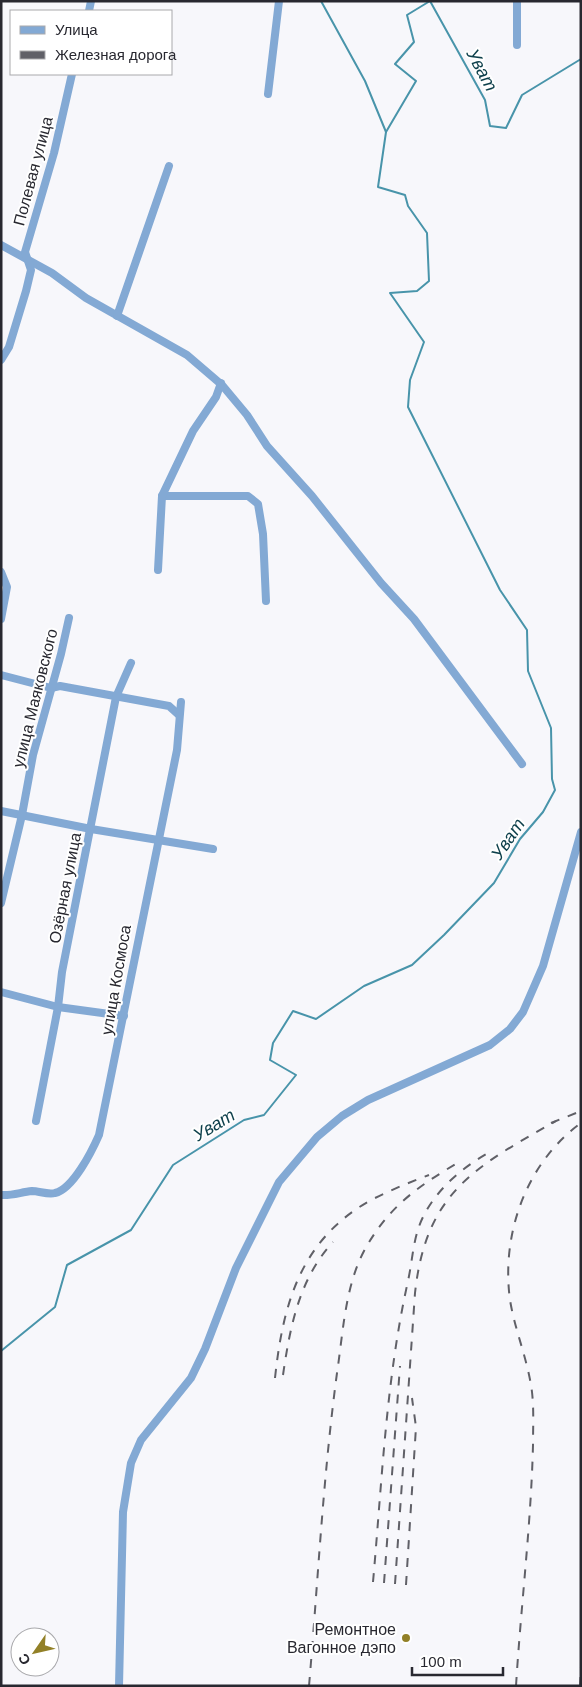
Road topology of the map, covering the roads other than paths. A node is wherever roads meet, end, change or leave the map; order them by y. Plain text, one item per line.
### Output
1 (279, 1) edge
2 (517, 1) edge
3 (518, 45) dead end
4 (72, 75) edge
5 (268, 94) dead end
6 (169, 166) dead end
7 (1, 245) edge
8 (28, 262) junction
9 (117, 316) junction
10 (1, 360) edge
11 (221, 383) junction
12 (162, 496) junction
13 (158, 570) dead end
14 (1, 572) edge
15 (266, 601) dead end
16 (69, 618) dead end
17 (1, 619) edge
18 (131, 663) dead end
19 (1, 675) edge
20 (51, 688) junction
21 (116, 697) junction
22 (181, 702) dead end
23 (179, 715) junction
24 (522, 764) dead end
25 (1, 811) edge
26 (22, 815) junction
27 (91, 829) junction
28 (581, 832) edge
29 (157, 840) junction
30 (579, 843) edge
31 (213, 849) dead end
32 (1, 903) edge
33 (1, 992) edge
34 (58, 1007) junction
35 (124, 1016) junction
36 (36, 1121) dead end
37 (1, 1195) edge
38 (119, 1686) edge

1 - 5 street
2 - 3 street
4 - 8 street, Полевая улица
6 - 9 street
7 - 8 street
8 - 9 street
8 - 10 street, Полевая улица
9 - 11 street
11 - 12 street
11 - 24 street
12 - 13 street
12 - 15 street
14 - 17 street
16 - 20 street, улица Маяковского
18 - 21 street, Озёрная улица
19 - 20 street
20 - 21 street
20 - 26 street, улица Маяковского
21 - 23 street
21 - 27 street, Озёрная улица
22 - 23 street, улица Космоса
23 - 29 street, улица Космоса
25 - 26 street
26 - 27 street
26 - 32 street, улица Маяковского
27 - 29 street
27 - 34 street, Озёрная улица
28 - 30 street
29 - 31 street
29 - 35 street, улица Космоса
30 - 38 street
33 - 34 street
34 - 35 street
34 - 36 street, Озёрная улица
35 - 37 street, улица Космоса

